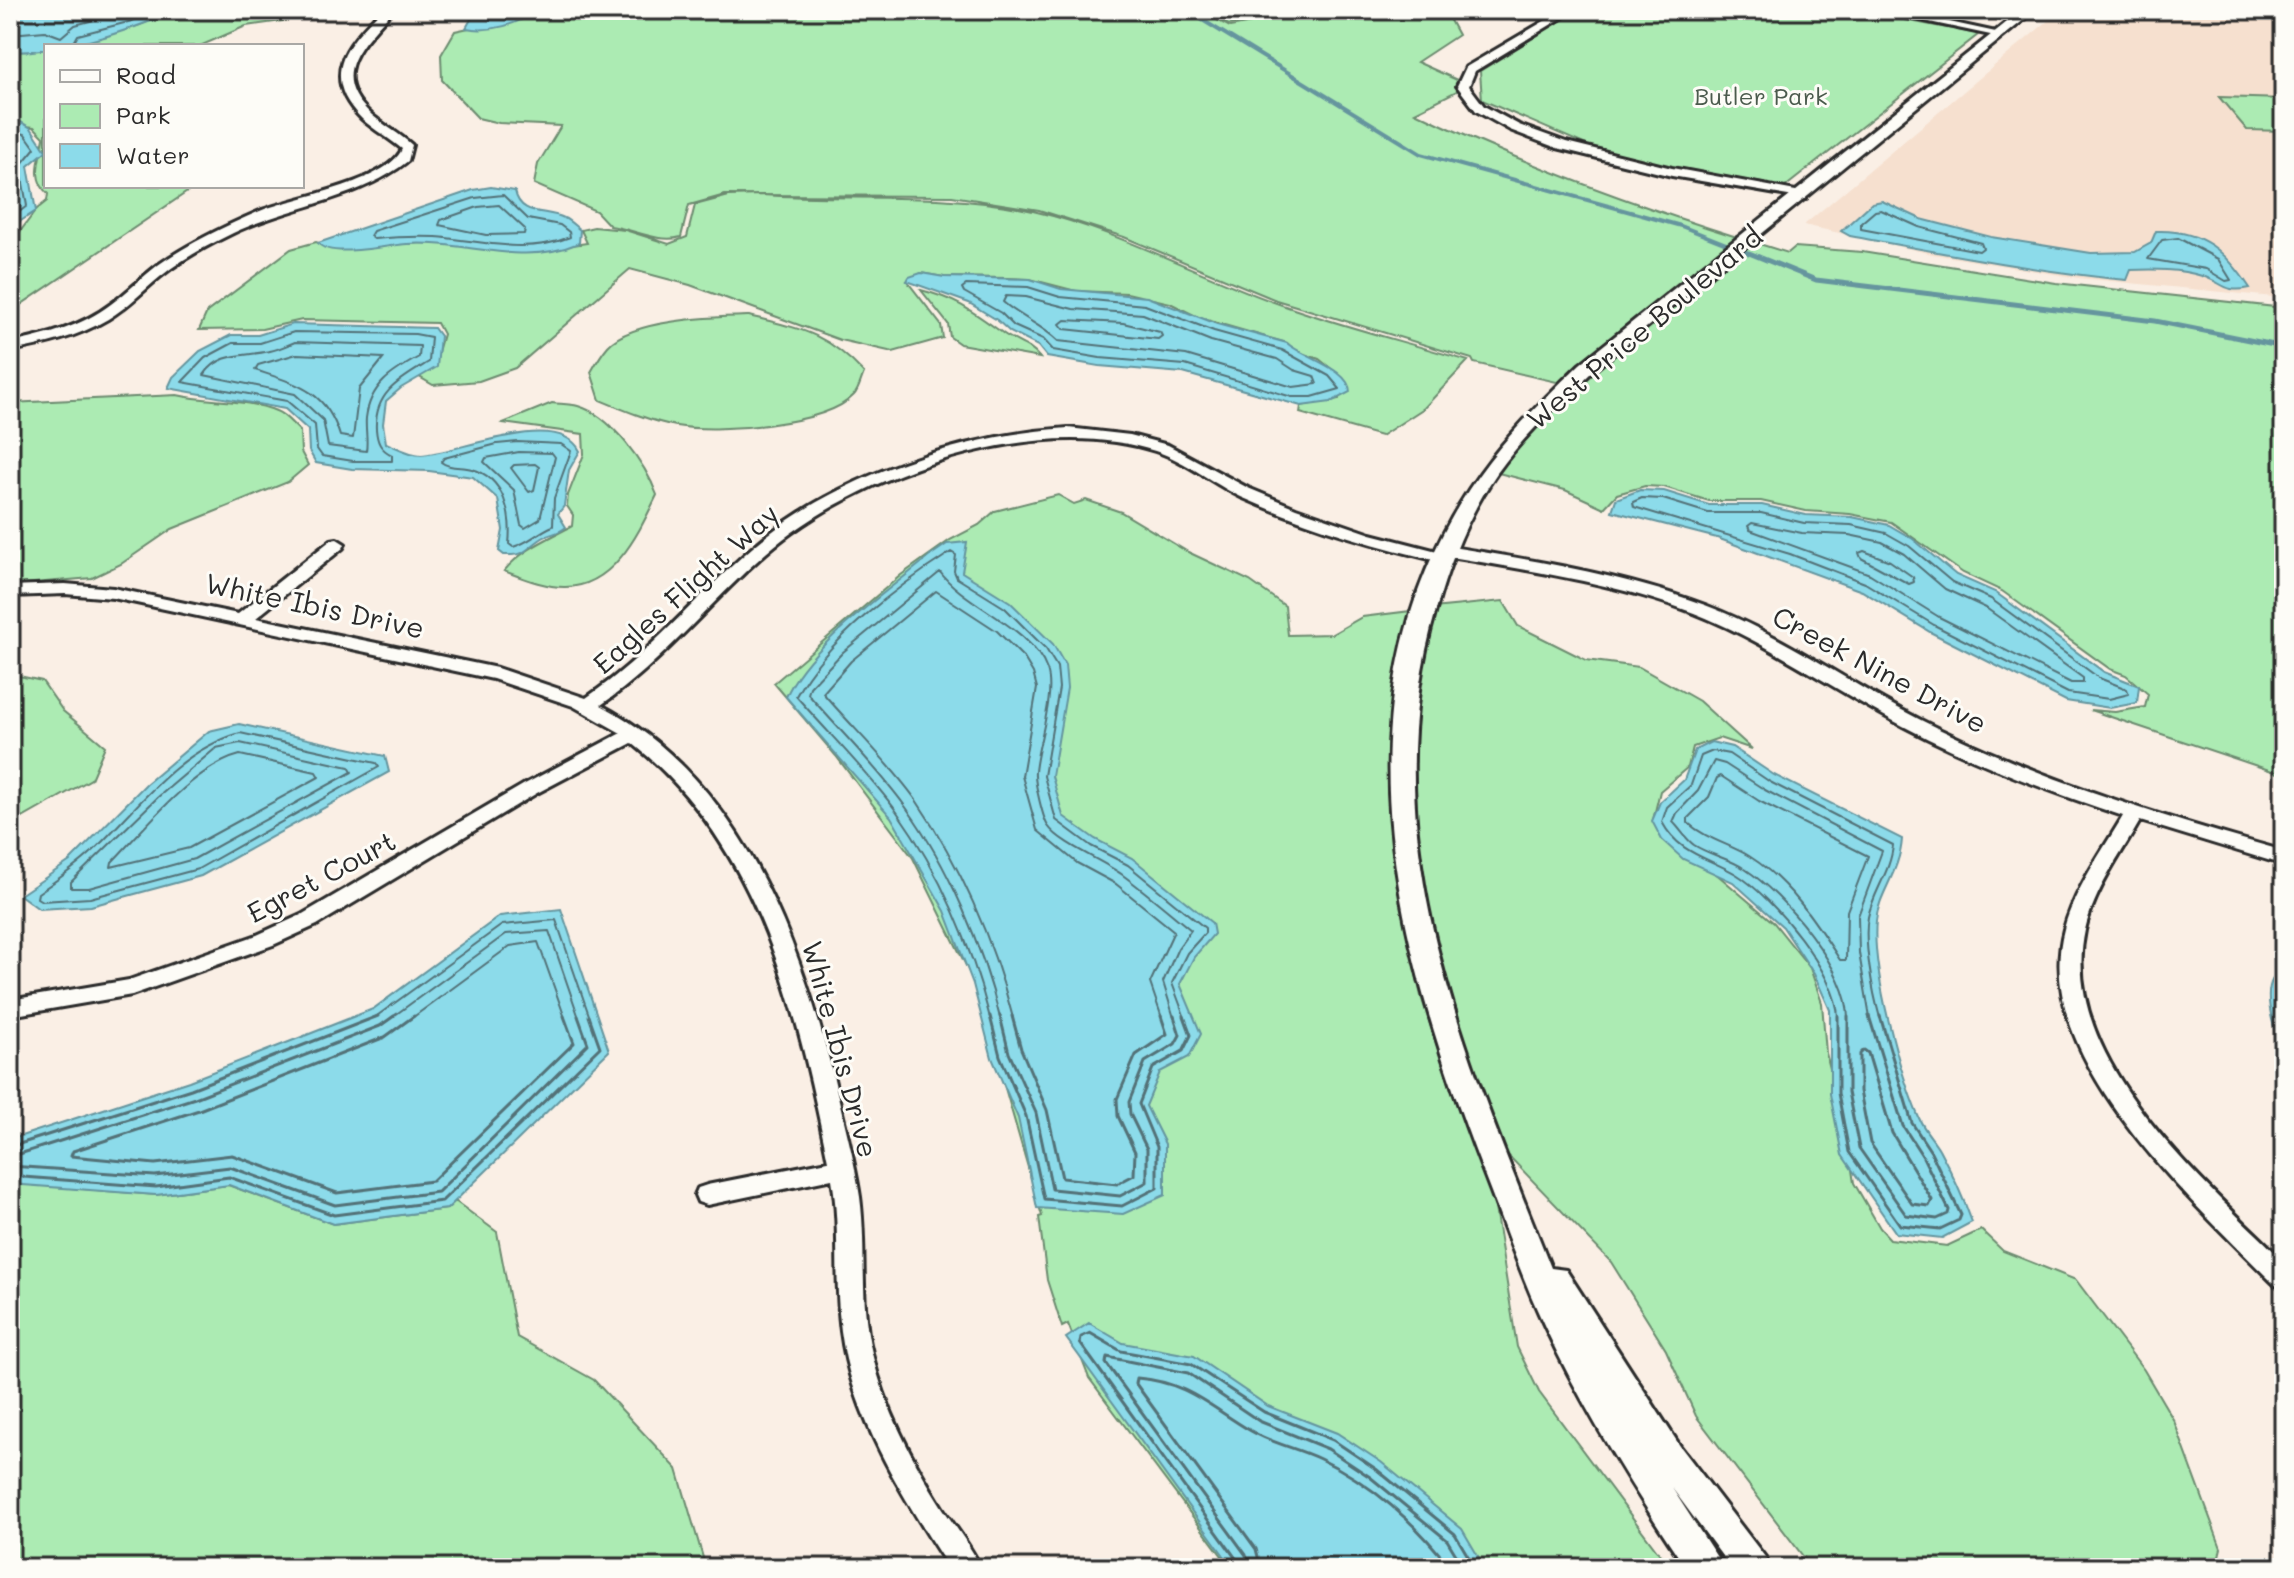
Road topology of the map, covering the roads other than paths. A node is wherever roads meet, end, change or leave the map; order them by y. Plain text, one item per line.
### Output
1 (388, 10) edge
2 (1570, 10) edge
3 (1878, 10) edge
4 (1900, 10) edge
5 (2030, 10) edge
6 (2002, 32) junction
7 (1801, 196) junction
8 (10, 347) edge
9 (337, 544) dead end
10 (1444, 551) junction
11 (10, 591) edge
12 (242, 620) junction
13 (588, 706) junction
14 (634, 734) junction
15 (2135, 812) junction
16 (2284, 858) edge
17 (10, 1008) edge
18 (842, 1168) junction
19 (707, 1195) dead end
20 (1511, 1203) junction
21 (2284, 1278) edge
22 (966, 1568) edge
23 (1706, 1568) edge
24 (1752, 1568) edge

1 - 8 street
2 - 7 street
3 - 6 street
4 - 6 street
5 - 6 street, West Price Boulevard
6 - 7 street, West Price Boulevard
7 - 10 street, West Price Boulevard
9 - 12 street
10 - 13 street, Eagles Flight Way
10 - 15 street, Creek Nine Drive
10 - 20 street, West Price Boulevard
11 - 12 street, White Ibis Drive
12 - 13 street, White Ibis Drive
13 - 14 street, White Ibis Drive
14 - 17 street, Egret Court
14 - 18 street, White Ibis Drive
15 - 16 street, Creek Nine Drive
15 - 21 street
18 - 19 street
18 - 22 street, White Ibis Drive
20 - 23 street, West Price Boulevard
20 - 24 street, West Price Boulevard

